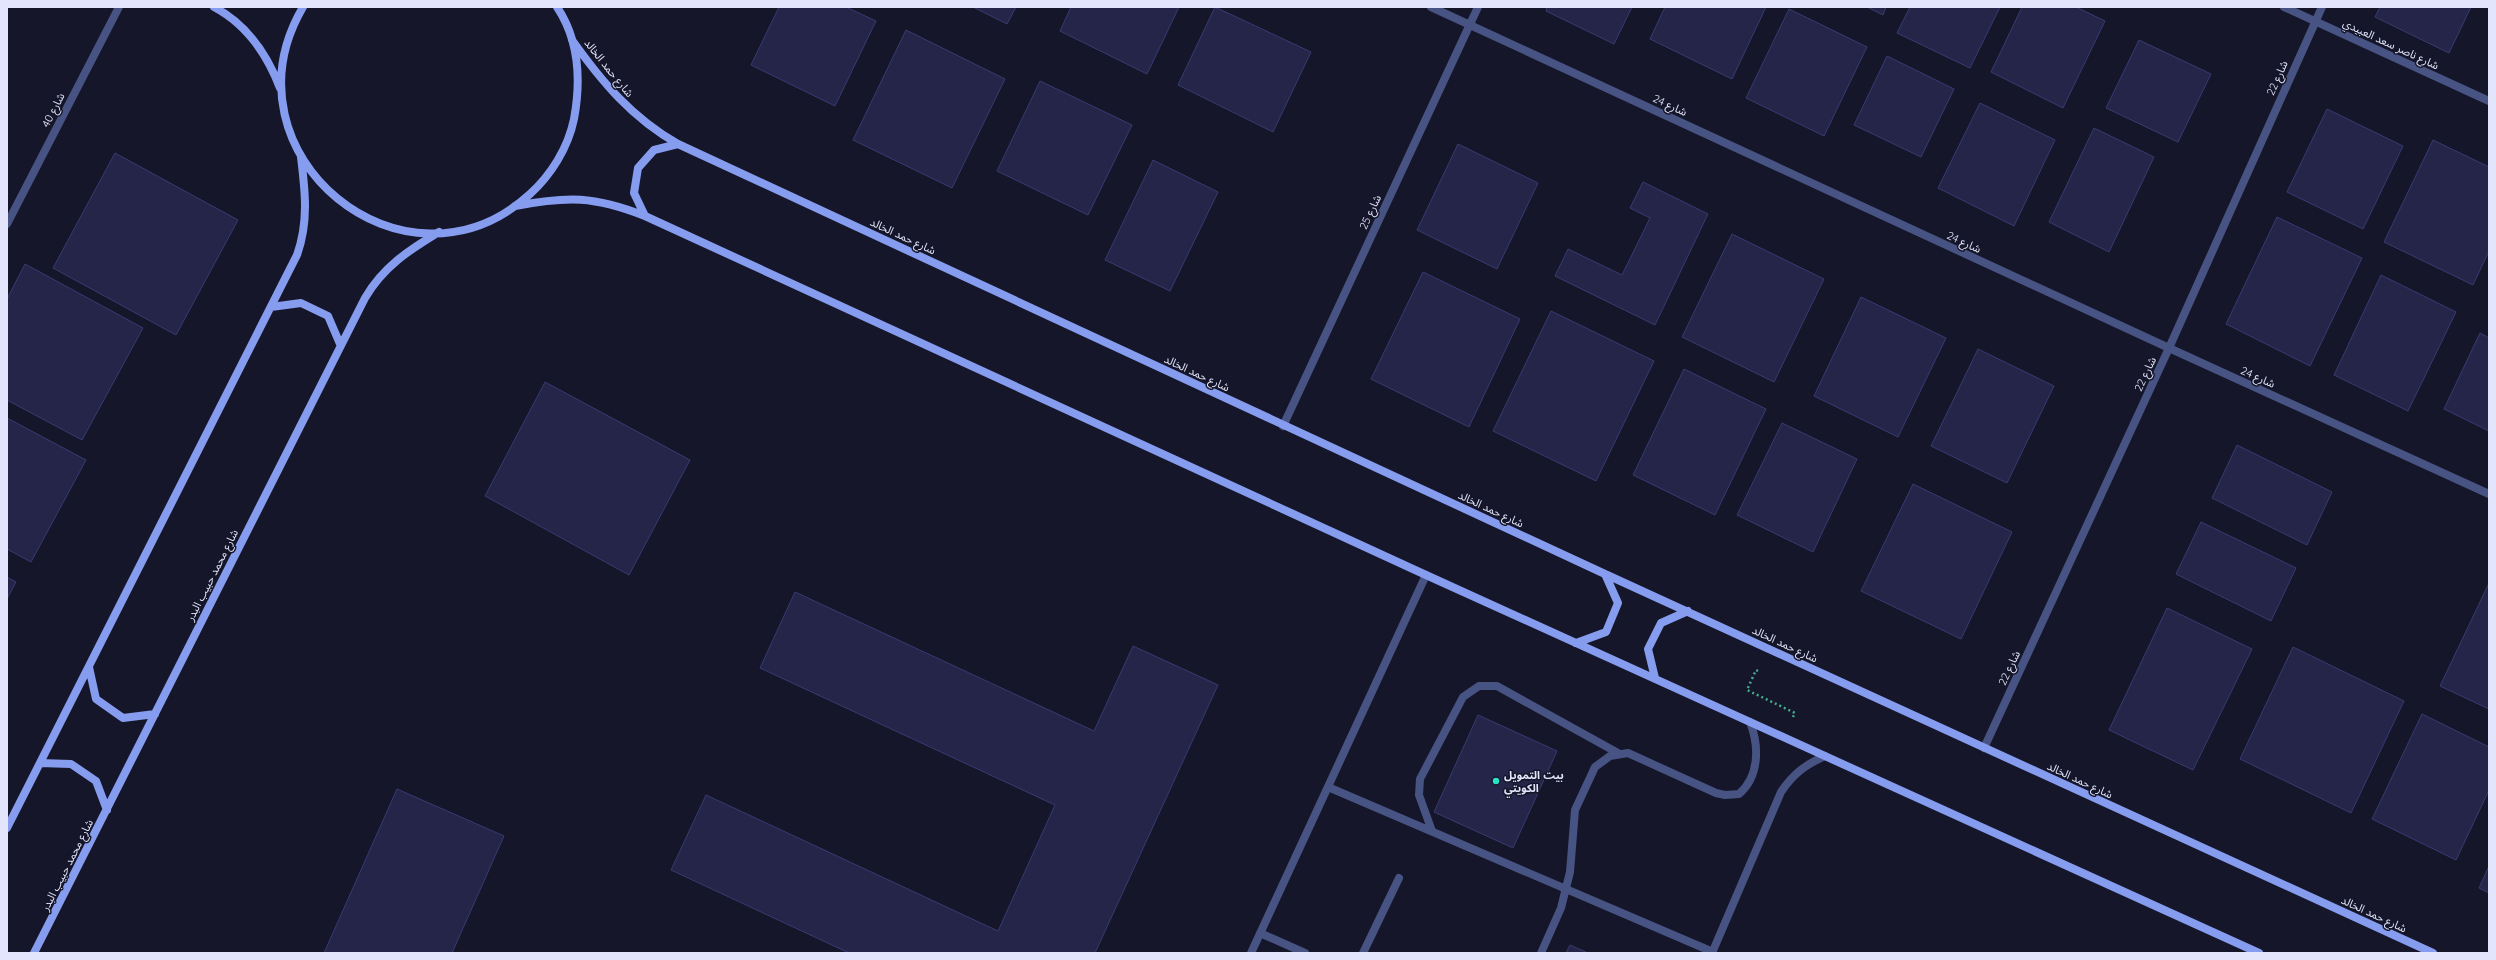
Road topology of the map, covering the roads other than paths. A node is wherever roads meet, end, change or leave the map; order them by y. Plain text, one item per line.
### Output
1 (119, 7) edge
2 (214, 7) edge
3 (302, 7) edge
4 (1431, 7) edge
5 (1478, 7) edge
6 (2284, 7) edge
7 (2322, 7) edge
8 (560, 9) edge
9 (2315, 21) junction
10 (1470, 25) junction
11 (572, 40) junction
12 (281, 90) junction
13 (2489, 101) edge
14 (678, 144) junction
15 (301, 157) junction
16 (516, 206) junction
17 (645, 216) junction
18 (7, 224) edge
19 (440, 232) junction
20 (271, 307) junction
21 (340, 344) junction
22 (2169, 348) junction
23 (1283, 426) junction
24 (2489, 494) edge
25 (1605, 574) junction
26 (1426, 575) junction
27 (1688, 611) junction
28 (1576, 643) junction
29 (89, 667) junction
30 (1655, 678) junction
31 (155, 714) junction
32 (1750, 722) junction
33 (1984, 748) junction
34 (1618, 753) junction
35 (1825, 756) junction
36 (40, 763) junction
37 (1328, 787) junction
38 (107, 810) junction
39 (7, 828) edge
40 (1432, 832) junction
41 (1399, 878) dead end
42 (1567, 889) junction
43 (1260, 933) junction
44 (34, 953) edge
45 (1251, 953) edge
46 (1305, 953) edge
47 (1363, 953) edge
48 (1541, 953) edge
49 (1713, 953) edge
50 (2259, 953) edge
51 (2433, 953) edge

1 - 18 street, شارع 40
2 - 12 street
3 - 12 street
4 - 10 street, شارع 24
5 - 10 street, شارع 25
6 - 9 street, شارع ناصر سعد العبيدي
7 - 9 street, شارع 22
8 - 11 street
9 - 13 street, شارع ناصر سعد العبيدي
9 - 22 street, شارع 22
10 - 22 street, شارع 24
10 - 23 street, شارع 25
11 - 14 street, شارع حمد الخالد
11 - 16 street
12 - 15 street
14 - 17 street
14 - 23 street, شارع حمد الخالد
15 - 19 street
15 - 20 street
16 - 17 street
16 - 19 street
17 - 26 street
19 - 21 street, شارع محمد حبيب البدر
20 - 21 street
20 - 29 street
21 - 31 street, شارع محمد حبيب البدر
22 - 24 street, شارع 24
22 - 33 street, شارع 22
23 - 25 street, شارع حمد الخالد
25 - 27 street, شارع حمد الخالد
25 - 28 street
26 - 28 street
26 - 37 street
27 - 30 street
27 - 33 street, شارع حمد الخالد
28 - 30 street
29 - 31 street
29 - 36 street
30 - 32 street
31 - 38 street, شارع محمد حبيب البدر
32 - 34 street
32 - 35 street
33 - 51 street, شارع حمد الخالد
34 - 40 street
34 - 42 street
35 - 49 street
35 - 50 street
36 - 38 street
36 - 39 street
37 - 40 street
37 - 43 street
38 - 44 street, شارع محمد حبيب البدر
40 - 42 street
41 - 47 street
42 - 48 street
42 - 49 street
43 - 45 street
43 - 46 street

